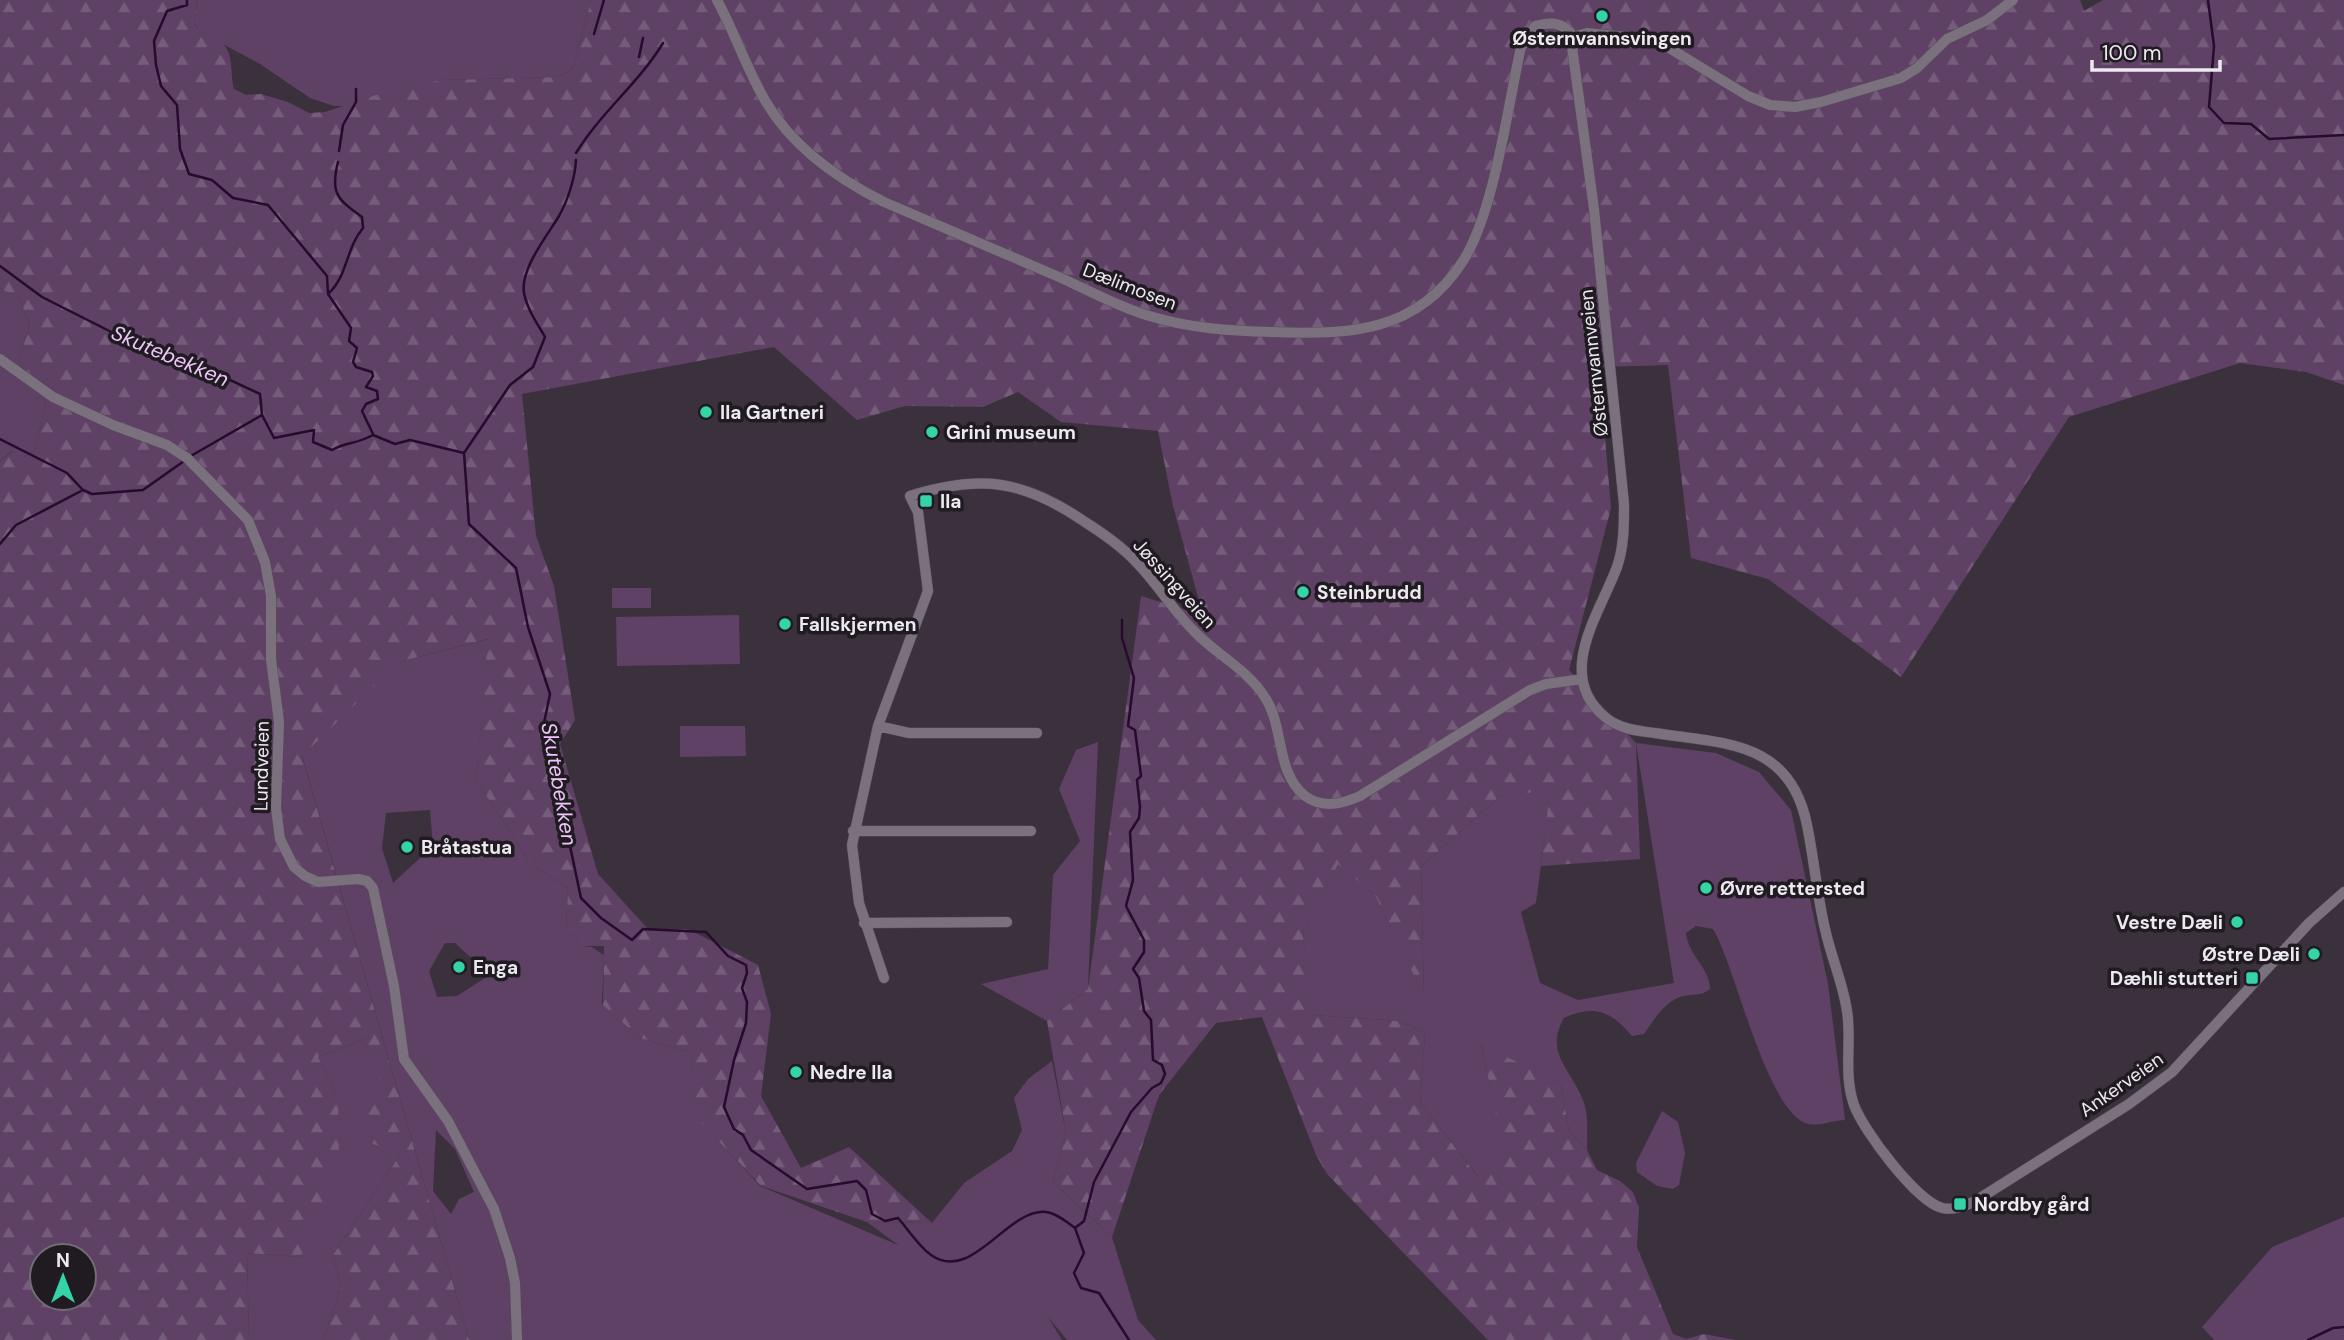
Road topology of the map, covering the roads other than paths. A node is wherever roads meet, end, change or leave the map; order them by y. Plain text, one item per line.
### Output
1 (717, 0) edge
2 (2013, 0) edge
3 (1572, 34) junction
4 (0, 359) edge
5 (1582, 679) junction
6 (878, 726) junction
7 (1037, 733) dead end
8 (853, 831) junction
9 (1031, 831) dead end
10 (2344, 892) edge
11 (1007, 922) dead end
12 (864, 923) junction
13 (884, 978) dead end
14 (517, 1340) edge

1 - 3 street, Dælimosen
2 - 3 street
3 - 5 street, Østernvannveien
4 - 14 street, Lundveien
5 - 6 street, Jøssingveien
5 - 10 street, Ankerveien
6 - 7 street
6 - 8 street, Jøssingveien
8 - 9 street
8 - 12 street, Jøssingveien
11 - 12 street
12 - 13 street, Jøssingveien

